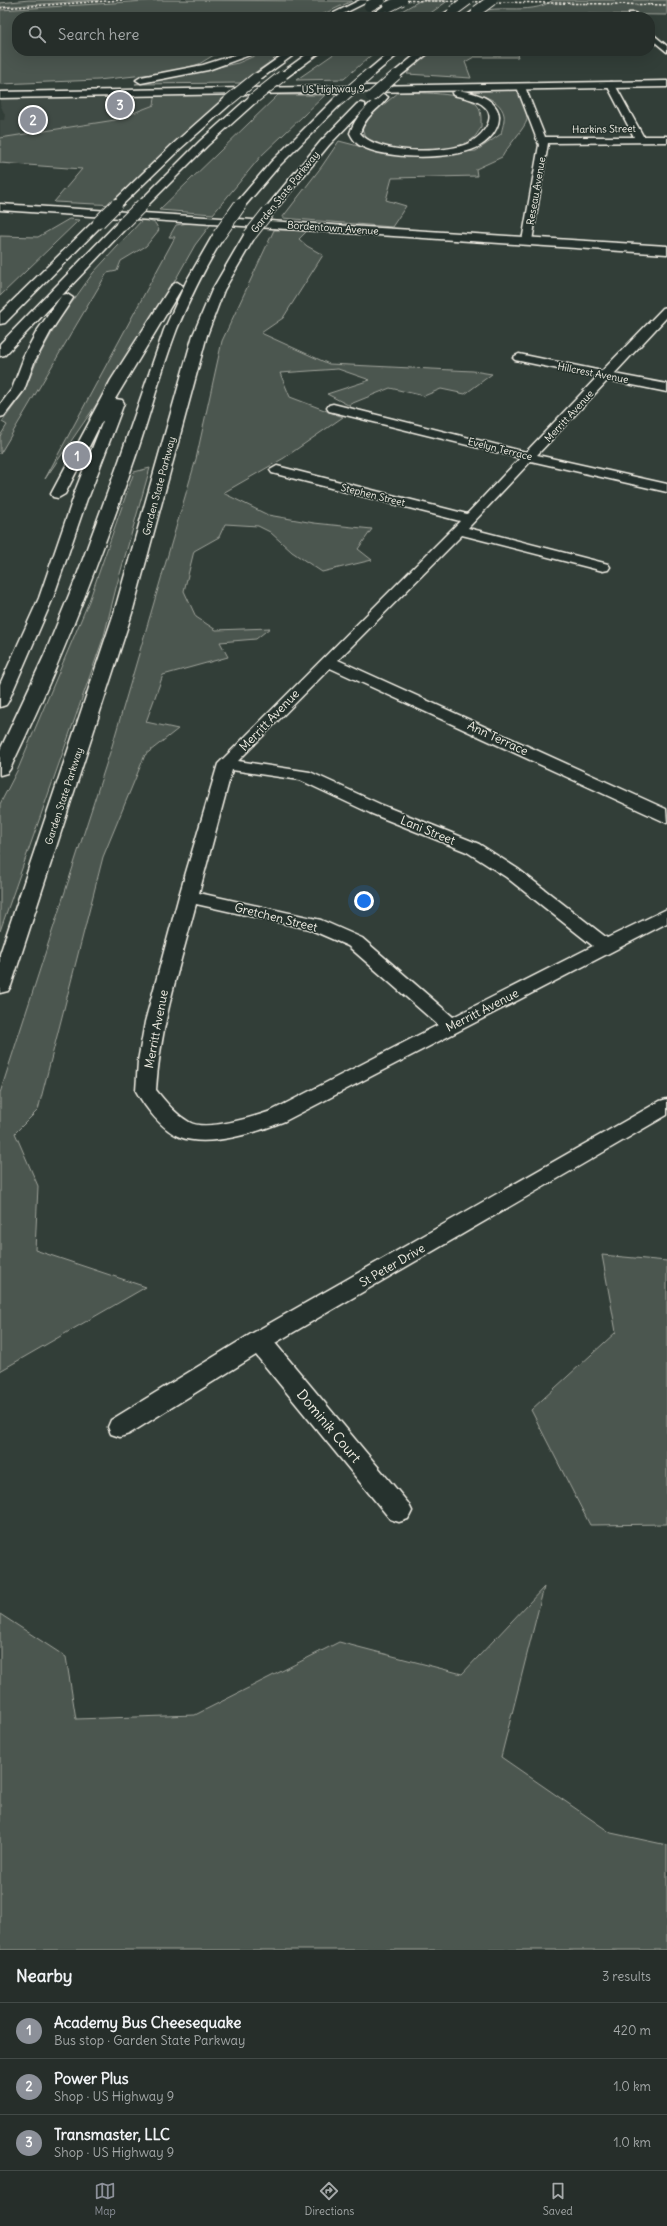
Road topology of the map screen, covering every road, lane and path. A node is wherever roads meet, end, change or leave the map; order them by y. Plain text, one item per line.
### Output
1 (380, 0) edge
2 (402, 0) edge
3 (468, 0) edge
4 (492, 0) edge
5 (368, 3) edge
6 (340, 12) edge
7 (356, 12) edge
8 (380, 12) edge
9 (451, 12) edge
10 (476, 12) edge
11 (655, 36) edge
12 (655, 38) edge
13 (667, 39) edge
14 (667, 50) edge
15 (243, 56) edge
16 (287, 56) edge
17 (310, 56) edge
18 (391, 56) edge
19 (420, 56) edge
20 (416, 60) junction
21 (667, 80) edge
22 (667, 84) edge
23 (611, 85) junction
24 (521, 87) junction
25 (26, 89) junction
26 (0, 90) edge
27 (272, 90) junction
28 (0, 95) edge
29 (377, 97) junction
30 (640, 139) junction
31 (667, 139) edge
32 (542, 140) junction
33 (0, 207) edge
34 (220, 235) junction
35 (527, 241) junction
36 (100, 249) junction
37 (667, 250) edge
38 (667, 310) edge
39 (0, 320) edge
40 (0, 352) edge
41 (30, 357) junction
42 (134, 357) junction
43 (519, 358) dead end
44 (607, 376) junction
45 (667, 388) edge
46 (0, 396) edge
47 (333, 408) dead end
48 (0, 413) edge
49 (97, 419) joint
50 (530, 457) junction
51 (276, 470) dead end
52 (666, 486) edge
53 (58, 494) dead end
54 (80, 496) joint
55 (465, 525) junction
56 (603, 567) dead end
57 (327, 661) junction
58 (0, 702) edge
59 (226, 764) junction
60 (0, 769) edge
61 (667, 818) edge
62 (188, 896) junction
63 (667, 915) edge
64 (605, 946) junction
65 (0, 986) edge
66 (451, 1026) junction
67 (667, 1106) edge
68 (259, 1341) junction
69 (120, 1427) dead end
70 (399, 1511) dead end

1 - 5 main road, bridge
2 - 8 main road, bridge
3 - 9 main road, bridge
4 - 10 main road, bridge
5 - 6 main road
5 - 7 main road
11 - 13 street
12 - 14 street
15 - 25 main road
16 - 39 main road, bridge
17 - 36 main road, bridge
18 - 34 main road, Garden State Parkway, bridge
19 - 20 main road, Garden State Parkway
20 - 29 main road
20 - 29 main road, Garden State Parkway, bridge
21 - 25 main road, US Highway 9
22 - 23 main road, US Highway 9
23 - 24 main road, US Highway 9
23 - 30 street
24 - 27 main road, US Highway 9
24 - 32 street
25 - 26 main road, US Highway 9
27 - 28 main road, US Highway 9
27 - 29 main road
29 - 65 main road, Garden State Parkway, bridge
30 - 31 street, Harkins Street
30 - 32 street, Harkins Street
32 - 35 street, Reseau Avenue
33 - 35 main road, Bordentown Avenue
34 - 42 main road
34 - 60 main road, Garden State Parkway
35 - 37 main road, Bordentown Avenue
36 - 40 main road
36 - 41 main road
38 - 44 street, Merritt Avenue
41 - 46 street
41 - 48 street
42 - 49 main road
42 - 54 main road
43 - 44 street, Hillcrest Avenue
44 - 45 street, Hillcrest Avenue
44 - 50 street, Merritt Avenue
47 - 50 street, Evelyn Terrace
49 - 53 street
50 - 52 street, Evelyn Terrace
50 - 55 street, Merritt Avenue
51 - 55 street, Stephen Street
54 - 58 street
55 - 56 street, Stephen Street
55 - 57 street, Merritt Avenue
57 - 59 street, Merritt Avenue
57 - 61 street, Ann Terrace
59 - 62 street, Merritt Avenue
59 - 64 street, Lani Street
62 - 66 street, Gretchen Street
62 - 66 street, Merritt Avenue
63 - 64 street, Merritt Avenue
64 - 66 street, Merritt Avenue
67 - 68 street, St Peter Drive
68 - 69 street, St Peter Drive
68 - 70 street, Dominik Court

